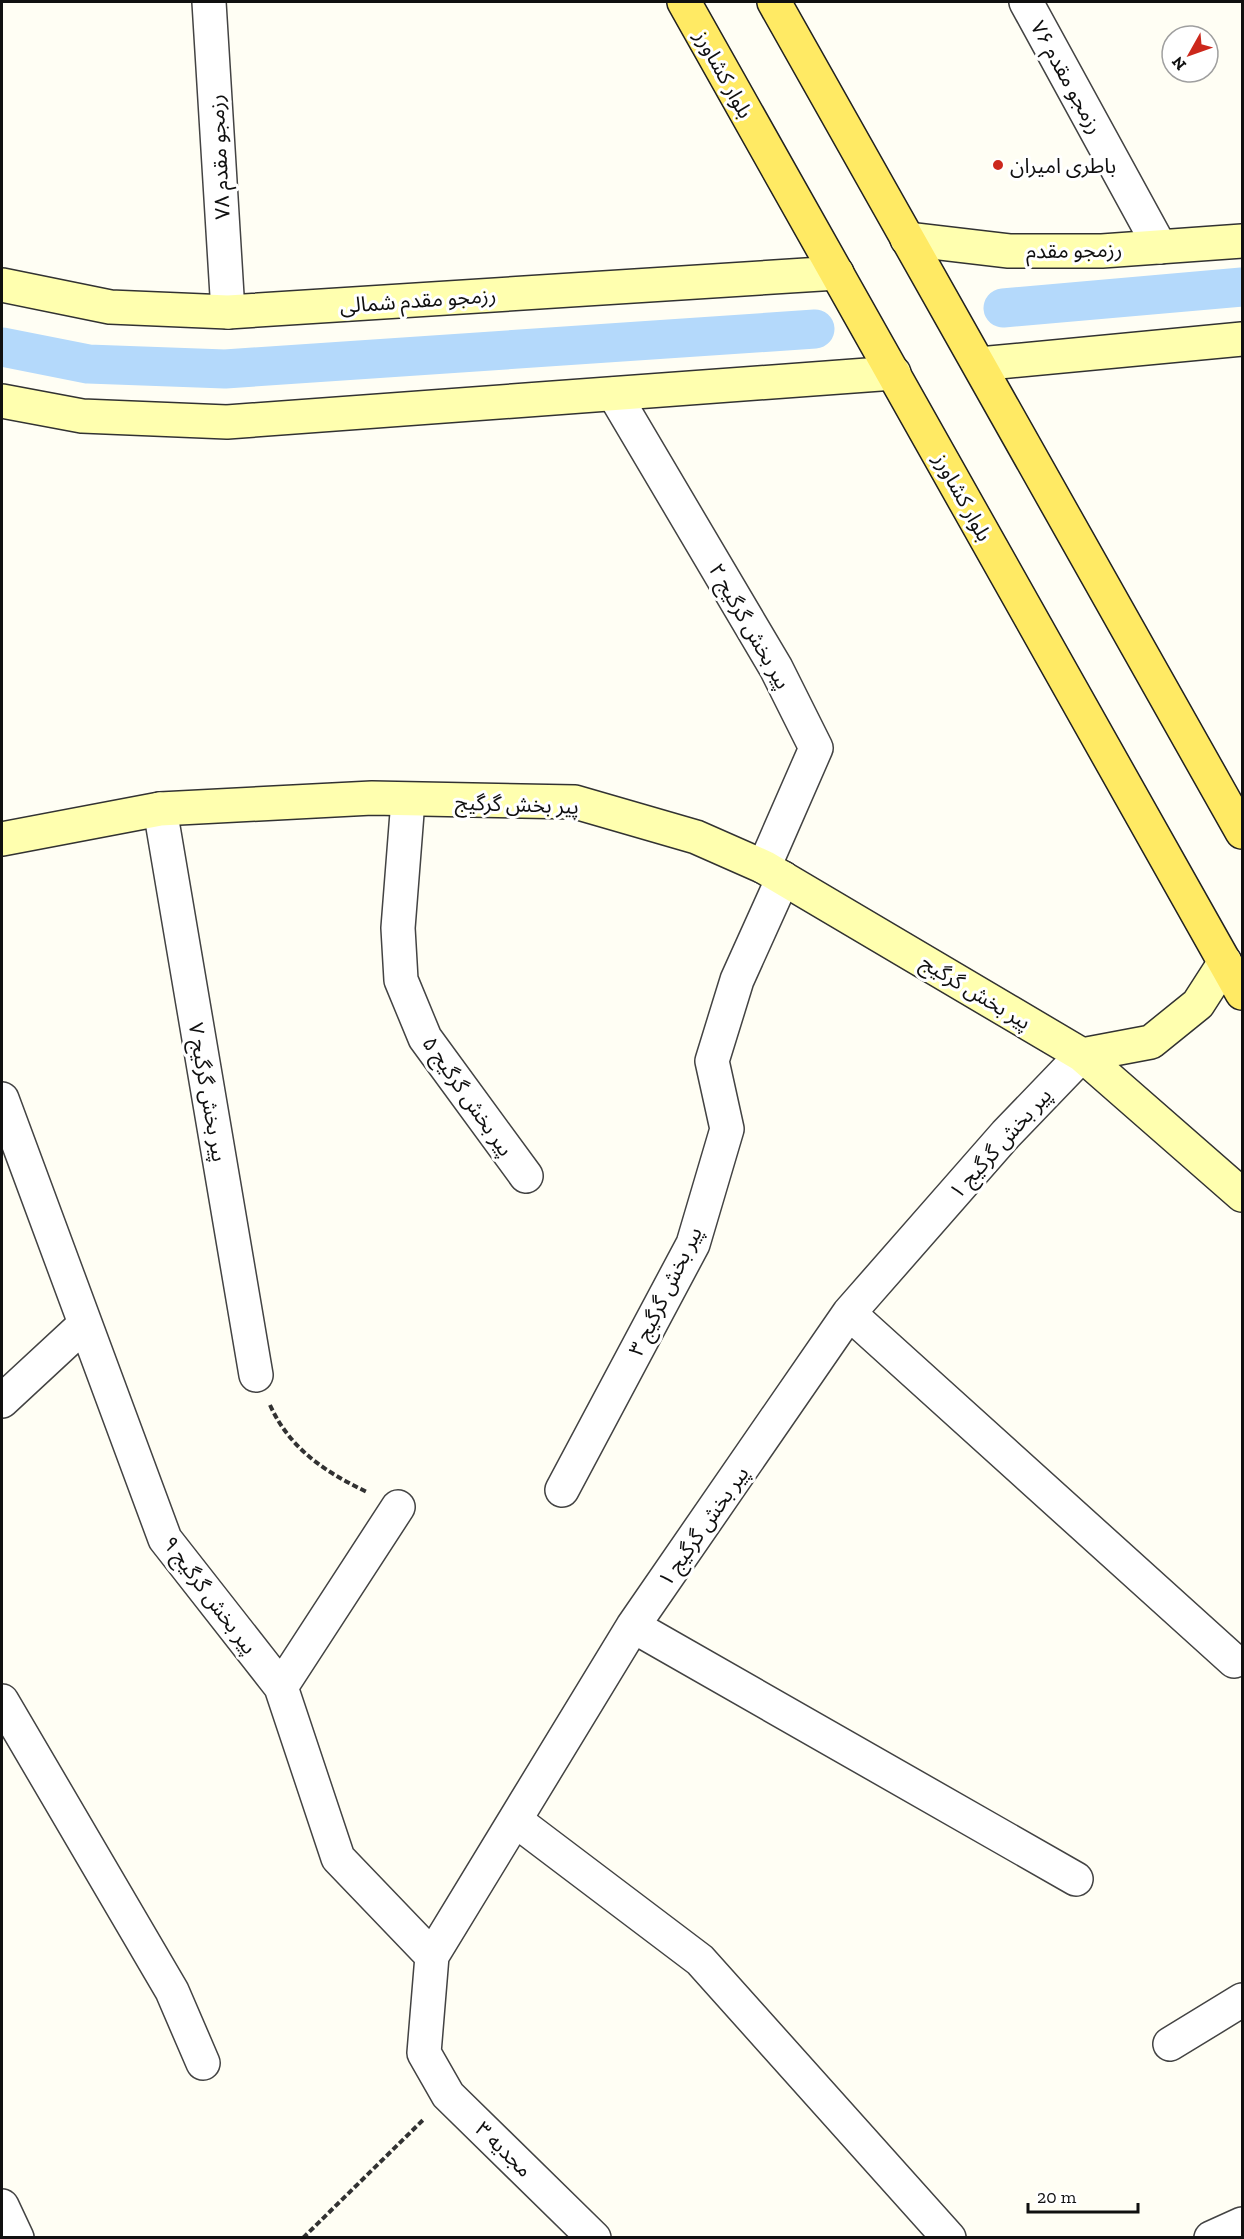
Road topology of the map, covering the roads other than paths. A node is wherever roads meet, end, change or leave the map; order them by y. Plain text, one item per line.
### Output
1 (209, 2) edge
2 (684, 2) edge
3 (774, 2) edge
4 (1026, 2) edge
5 (907, 238) junction
6 (1242, 241) edge
7 (1160, 247) junction
8 (837, 273) junction
9 (2, 285) edge
10 (228, 312) junction
11 (1242, 339) edge
12 (979, 364) junction
13 (894, 373) junction
14 (614, 394) junction
15 (2, 401) edge
16 (408, 800) junction
17 (160, 809) junction
18 (1242, 832) edge
19 (2, 839) edge
20 (773, 872) junction
21 (1225, 962) junction
22 (1242, 993) edge
23 (1082, 1055) junction
24 (2, 1099) edge
25 (526, 1176) dead end
26 (1242, 1195) edge
27 (849, 1312) junction
28 (85, 1324) junction
29 (256, 1375) road end
30 (2, 1401) edge
31 (562, 1490) dead end
32 (398, 1507) road end
33 (633, 1626) junction
34 (1234, 1661) dead end
35 (281, 1687) junction
36 (2, 1701) edge
37 (515, 1821) junction
38 (1076, 1879) dead end
39 (432, 1956) junction
40 (1242, 2000) edge
41 (1170, 2043) dead end
42 (424, 2053) joint
43 (203, 2063) dead end
44 (2, 2206) edge
45 (1242, 2224) edge
46 (17, 2238) edge
47 (594, 2238) edge
48 (949, 2238) edge
49 (1211, 2238) edge

1 - 10 street, رزمجو مقدم ۷۸
2 - 8 main road, بلوار کشاورز
3 - 5 main road
4 - 7 street, رزمجو مقدم ۷۶
5 - 7 street, رزمجو مقدم
5 - 12 main road
6 - 7 street, رزمجو مقدم
8 - 10 street, رزمجو مقدم شمالی
8 - 13 main road, بلوار کشاورز
9 - 10 street, رزمجو مقدم شمالی
11 - 12 street
12 - 18 main road
13 - 14 street
13 - 21 main road, بلوار کشاورز
14 - 15 street
14 - 20 street, پیر بخش گرگیج ۲
16 - 17 street, پیر بخش گرگیج
16 - 20 street, پیر بخش گرگیج
16 - 25 street, پیر بخش گرگیج ۵
17 - 19 street, پیر بخش گرگیج
17 - 29 street, پیر بخش گرگیج ۷
20 - 23 street, پیر بخش گرگیج
20 - 31 street, پیر بخش گرگیج ۳
21 - 22 main road, بلوار کشاورز
21 - 23 street
23 - 26 street, پیر بخش گرگیج
23 - 27 street, پیر بخش گرگیج ۱
24 - 28 street, پیر بخش گرگیج ۹
27 - 33 street, پیر بخش گرگیج ۱
27 - 34 street
28 - 30 street
28 - 35 street, پیر بخش گرگیج ۹
32 - 35 street
33 - 37 street, پیر بخش گرگیج ۱
33 - 38 street
35 - 39 street, پیر بخش گرگیج ۹
36 - 43 street
37 - 39 street, پیر بخش گرگیج ۱
37 - 48 street
39 - 42 street, پیر بخش گرگیج ۱
40 - 41 street
42 - 47 street, مجدیه ۳
44 - 46 street
45 - 49 street

